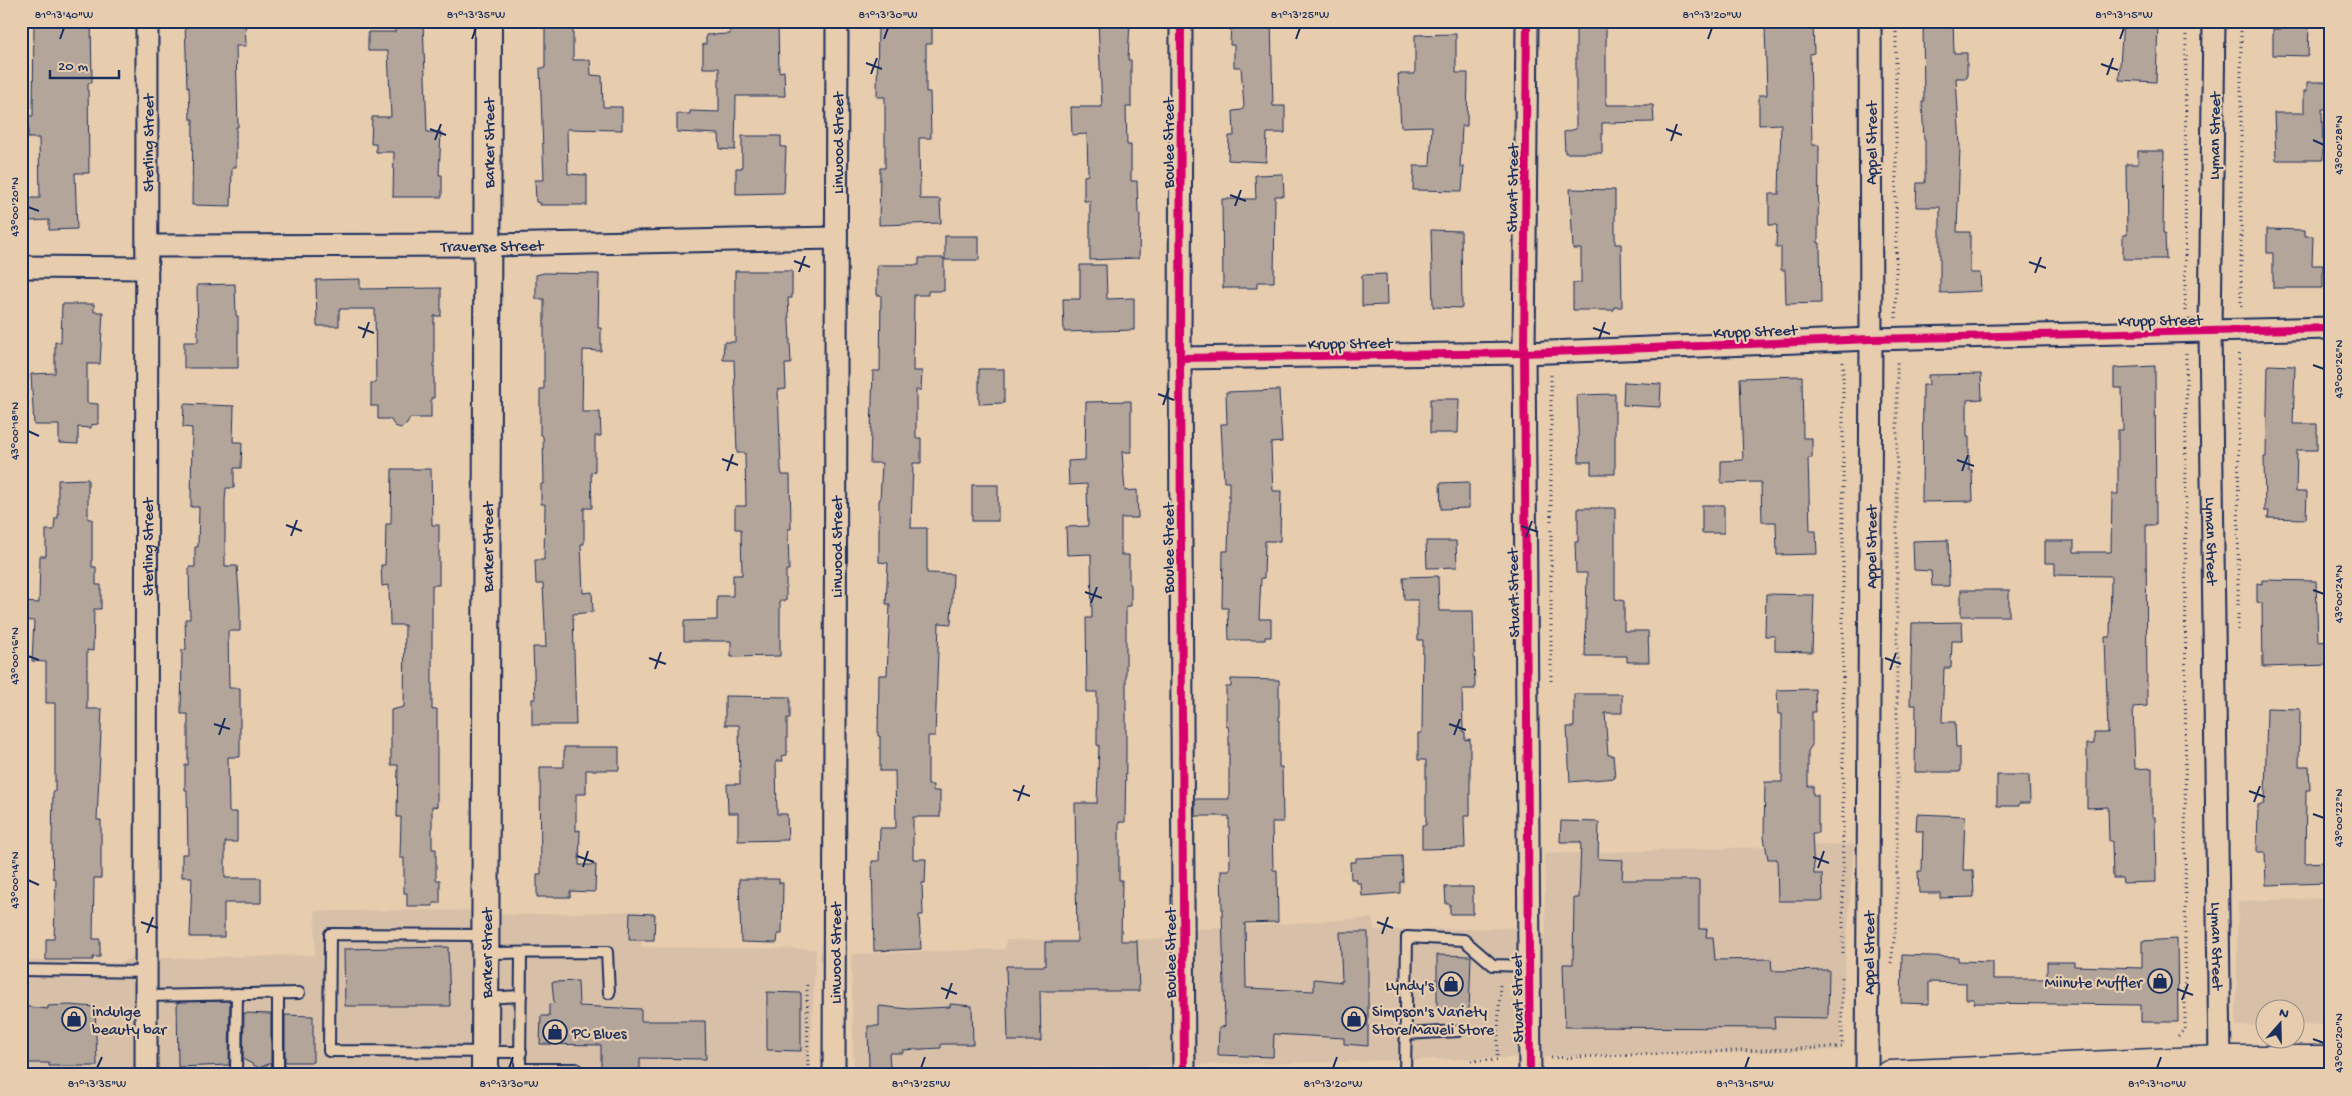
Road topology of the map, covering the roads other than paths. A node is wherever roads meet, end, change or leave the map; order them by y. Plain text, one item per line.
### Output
1 (147, 21) edge
2 (488, 21) edge
3 (837, 21) edge
4 (1181, 21) edge
5 (1527, 21) edge
6 (1870, 21) edge
7 (2214, 21) edge
8 (836, 238) junction
9 (487, 245) junction
10 (147, 246) junction
11 (21, 267) edge
12 (147, 268) junction
13 (2331, 328) edge
14 (2210, 332) junction
15 (1871, 339) junction
16 (1524, 353) junction
17 (1180, 358) junction
18 (486, 944) junction
19 (521, 953) junction
20 (1529, 966) junction
21 (21, 970) edge
22 (147, 972) junction
23 (299, 993) dead end
24 (608, 993) dead end
25 (237, 994) junction
26 (278, 994) junction
27 (146, 996) junction
28 (521, 996) junction
29 (485, 998) junction
30 (1458, 1032) dead end
31 (1406, 1034) junction
32 (520, 1052) junction
33 (2220, 1060) junction
34 (2331, 1060) edge
35 (485, 1063) edge
36 (516, 1072) edge
37 (2021, 1072) edge
38 (146, 1075) edge
39 (236, 1075) edge
40 (278, 1075) edge
41 (577, 1075) edge
42 (834, 1075) edge
43 (1184, 1075) edge
44 (1405, 1075) edge
45 (1530, 1075) edge
46 (1867, 1075) edge
47 (1890, 1075) edge

1 - 10 street, Sterling Street
2 - 9 street, Barker Street
3 - 8 street, Linwood Street
4 - 17 street, Boulee Street
5 - 16 street, Stuart Street
6 - 15 street, Appel Street
7 - 14 street, Lyman Street
8 - 9 street, Traverse Street
8 - 42 street, Linwood Street
9 - 10 street, Traverse Street
9 - 18 street, Barker Street
10 - 12 street, Sterling Street
11 - 12 street
12 - 22 street, Sterling Street
13 - 14 street, Krupp Street
14 - 15 street, Krupp Street
14 - 33 street, Lyman Street
15 - 16 street, Krupp Street
15 - 46 street, Appel Street
16 - 17 street, Krupp Street
16 - 20 street, Stuart Street
17 - 43 street, Boulee Street
18 - 19 lane
18 - 29 street, Barker Street
18 - 35 lane
19 - 24 lane
19 - 28 lane
20 - 31 lane
20 - 45 street, Stuart Street
21 - 22 lane
22 - 27 street, Sterling Street
23 - 26 lane
25 - 26 lane
25 - 27 lane
25 - 39 lane
26 - 40 lane
27 - 38 street, Sterling Street
28 - 29 lane
28 - 32 lane
29 - 35 street, Barker Street
30 - 31 lane
31 - 44 lane
32 - 35 lane
32 - 36 lane
33 - 34 main road
33 - 37 main road
36 - 41 lane
37 - 47 main road

